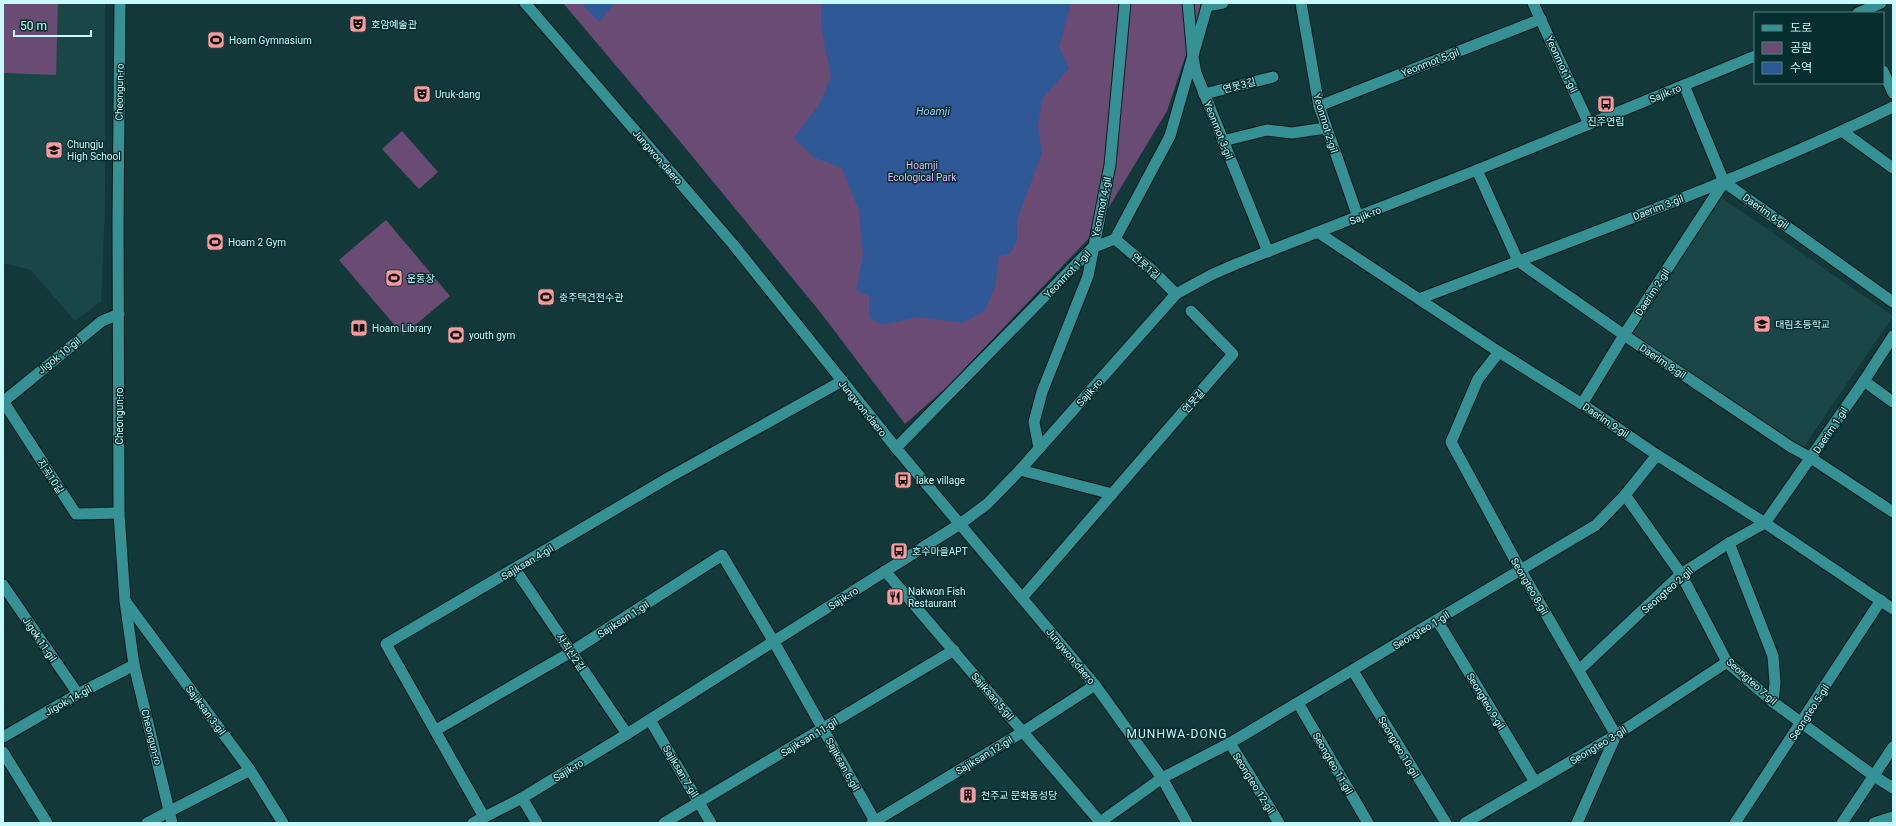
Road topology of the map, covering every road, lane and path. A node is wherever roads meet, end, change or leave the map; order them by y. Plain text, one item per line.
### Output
1 (120, 3) edge
2 (525, 3) edge
3 (1126, 3) edge
4 (1188, 3) edge
5 (1223, 3) edge
6 (1300, 3) edge
7 (1534, 3) edge
8 (1881, 3) edge
9 (1208, 5) edge
10 (1860, 12) edge
11 (1541, 19) junction
12 (1754, 56) edge
13 (1193, 58) junction
14 (1884, 73) edge
15 (1273, 77) dead end
16 (1684, 85) junction
17 (1893, 93) edge
18 (1204, 94) junction
19 (1319, 106) junction
20 (1893, 107) edge
21 (1589, 124) junction
22 (1326, 128) junction
23 (1842, 132) junction
24 (1223, 141) junction
25 (1893, 168) edge
26 (1478, 170) junction
27 (1724, 182) junction
28 (1358, 217) junction
29 (1319, 233) junction
30 (1115, 239) junction
31 (1092, 248) junction
32 (1268, 252) junction
33 (1518, 261) junction
34 (1176, 294) junction
35 (1419, 299) junction
36 (1893, 302) edge
37 (1191, 311) dead end
38 (119, 314) junction
39 (1624, 335) junction
40 (1893, 336) edge
41 (1499, 352) junction
42 (842, 381) junction
43 (1864, 382) junction
44 (3, 401) edge
45 (1893, 402) edge
46 (1582, 404) junction
47 (896, 448) junction
48 (1039, 448) junction
49 (1657, 455) junction
50 (1811, 458) junction
51 (1020, 470) junction
52 (1112, 494) junction
53 (1625, 495) junction
54 (1893, 512) edge
55 (119, 513) junction
56 (1765, 523) junction
57 (960, 524) junction
58 (1729, 543) junction
59 (515, 569) junction
60 (1520, 570) junction
61 (885, 571) junction
62 (1681, 574) junction
63 (3, 585) edge
64 (1022, 598) junction
65 (1881, 600) junction
66 (125, 601) junction
67 (1893, 609) edge
68 (1437, 620) junction
69 (774, 642) junction
70 (954, 650) junction
71 (571, 652) junction
72 (1727, 662) junction
73 (134, 665) junction
74 (1579, 670) junction
75 (1353, 671) junction
76 (1095, 685) junction
77 (78, 694) junction
78 (1773, 702) junction
79 (1298, 703) junction
80 (650, 720) junction
81 (1802, 723) junction
82 (823, 728) junction
83 (436, 730) junction
84 (1024, 732) junction
85 (627, 734) junction
86 (1616, 735) junction
87 (3, 737) edge
88 (1230, 743) junction
89 (1893, 747) edge
90 (3, 752) edge
91 (250, 770) junction
92 (1874, 776) junction
93 (1162, 778) junction
94 (1536, 782) junction
95 (1893, 788) edge
96 (522, 798) junction
97 (699, 802) junction
98 (169, 810) junction
99 (484, 817) junction
100 (1893, 818) edge
101 (875, 822) edge
102 (47, 823) edge
103 (147, 823) edge
104 (172, 823) edge
105 (283, 823) edge
106 (473, 823) edge
107 (537, 823) edge
108 (664, 823) edge
109 (712, 823) edge
110 (1100, 823) edge
111 (1187, 823) edge
112 (1279, 823) edge
113 (1368, 823) edge
114 (1446, 823) edge
115 (1465, 823) edge
116 (1577, 823) edge
117 (1735, 823) edge
118 (1842, 823) edge
119 (1874, 823) edge

1 - 38 street, Cheongun-ro
2 - 42 street, Jungwon-daero
3 - 31 street, Yeonmot 4-gil
4 - 13 street, Yeonmot 3-gil
5 - 9 street
6 - 19 street, Yeonmot 2-gil
7 - 11 street, Yeonmot 1-gil
8 - 10 street
9 - 13 street
11 - 19 street, Yeonmot 5-gil
11 - 21 street, Yeonmot 1-gil
12 - 16 street, Sajik-ro
13 - 18 street, Yeonmot 3-gil
13 - 30 street
14 - 17 street
15 - 18 street, 연못3길
16 - 21 street, Sajik-ro
16 - 27 street
18 - 24 street, Yeonmot 3-gil
19 - 22 street, Yeonmot 2-gil
20 - 23 street, Daerim 3-gil
21 - 26 street, Sajik-ro
22 - 24 street
22 - 28 street, Yeonmot 2-gil
23 - 25 street
23 - 27 street, Daerim 3-gil
24 - 32 street, Yeonmot 3-gil
26 - 28 street, Sajik-ro
26 - 33 street
27 - 33 street, Daerim 3-gil
27 - 36 street, Daerim 6-gil
27 - 39 street, Daerim 2-gil
28 - 29 street, Sajik-ro
29 - 32 street, Sajik-ro
29 - 35 street, Daerim 9-gil
30 - 31 street, Yeonmot 1-gil
30 - 34 street, 연못1길
31 - 47 street, Yeonmot 1-gil
31 - 48 street, Yeonmot 4-gil
32 - 34 street, Sajik-ro
33 - 35 street, Daerim 3-gil
33 - 39 street, Daerim 8-gil
34 - 48 street, Sajik-ro
35 - 41 street, Daerim 9-gil
37 - 52 street, 연못길
38 - 44 street, Jigok 10-gil
38 - 55 street, Cheongun-ro
39 - 46 street, Daerim 2-gil
39 - 50 street, Daerim 8-gil
40 - 43 street, Daerim 1-gil
41 - 46 street, Daerim 9-gil
41 - 60 street, Seongteo 8-gil
42 - 47 street, Jungwon-daero
42 - 59 street, Sajiksan 4-gil
43 - 45 street
43 - 50 street, Daerim 1-gil
44 - 55 street, 지곡10길
46 - 49 street, Daerim 9-gil
47 - 57 street, Jungwon-daero
48 - 51 street, Sajik-ro
49 - 53 street, Seongteo 1-gil
49 - 56 street, Daerim 9-gil
50 - 54 street, Daerim 8-gil
50 - 56 street, Daerim 1-gil
51 - 52 street
51 - 57 street, Sajik-ro
52 - 64 street, 연못길
53 - 60 street, Seongteo 1-gil
53 - 62 street, Seongteo 7-gil
55 - 66 street, Cheongun-ro
56 - 58 street, Seongteo 2-gil
56 - 65 street, Daerim 9-gil
57 - 61 street, Sajik-ro
57 - 64 street, Jungwon-daero
58 - 62 street, Seongteo 2-gil
58 - 78 street
59 - 71 street, 사직산2길
59 - 83 street, Sajiksan 4-gil
60 - 68 street, Seongteo 1-gil
60 - 74 street, Seongteo 8-gil
61 - 69 street, Sajik-ro
61 - 70 street, Sajiksan 5-gil
62 - 72 street, Seongteo 7-gil
62 - 74 street, Seongteo 2-gil
63 - 77 street, Jigok 11-gil
64 - 76 street, Jungwon-daero
65 - 67 street, Daerim 9-gil
65 - 81 street, Seongteo 5-gil
66 - 73 street, Cheongun-ro
66 - 91 street, Sajiksan 3-gil
68 - 75 street, Seongteo 1-gil
68 - 94 street, Seongteo 9-gil
69 - 71 street, Sajiksan 1-gil
69 - 80 street, Sajik-ro
69 - 82 street, Sajiksan 6-gil
70 - 82 street, Sajiksan 11-gil
70 - 84 street, Sajiksan 5-gil
71 - 83 street, Sajiksan 1-gil
71 - 85 street, 사직산2길
72 - 78 street, Seongteo 7-gil
72 - 86 street, Seongteo 3-gil
73 - 77 street, Jigok 14-gil
73 - 98 street, Cheongun-ro
74 - 86 street, Seongteo 8-gil
75 - 79 street, Seongteo 1-gil
75 - 114 street, Seongteo 10-gil
76 - 84 street, Sajiksan 12-gil
76 - 93 street, Jungwon-daero
77 - 87 street, Jigok 14-gil
78 - 81 street, Seongteo 7-gil
79 - 88 street, Seongteo 1-gil
79 - 113 street, Seongteo 11-gil
80 - 85 street, Sajik-ro
80 - 97 street, Sajiksan 7-gil
81 - 92 street, Seongteo 7-gil
81 - 117 street, Seongteo 5-gil
82 - 97 street, Sajiksan 11-gil
82 - 101 street, Sajiksan 6-gil
83 - 99 street, Sajiksan 4-gil
84 - 101 street, Sajiksan 12-gil
84 - 110 street, Sajiksan 5-gil
85 - 96 street, Sajik-ro
86 - 94 street, Seongteo 3-gil
86 - 116 street
88 - 93 street, Seongteo 1-gil
88 - 112 street, Seongteo 12-gil
89 - 92 street
90 - 102 street
91 - 98 street
91 - 105 street, Sajiksan 3-gil
92 - 95 street, Seongteo 7-gil
92 - 118 street
93 - 110 street, Seongteo 1-gil
93 - 111 street, Jungwon-daero
94 - 115 street, Seongteo 3-gil
96 - 99 street, Sajik-ro
96 - 107 street
97 - 108 street, Sajiksan 11-gil
97 - 109 street, Sajiksan 7-gil
98 - 103 street
98 - 104 street, Cheongun-ro
99 - 106 street, Sajik-ro
100 - 119 street

